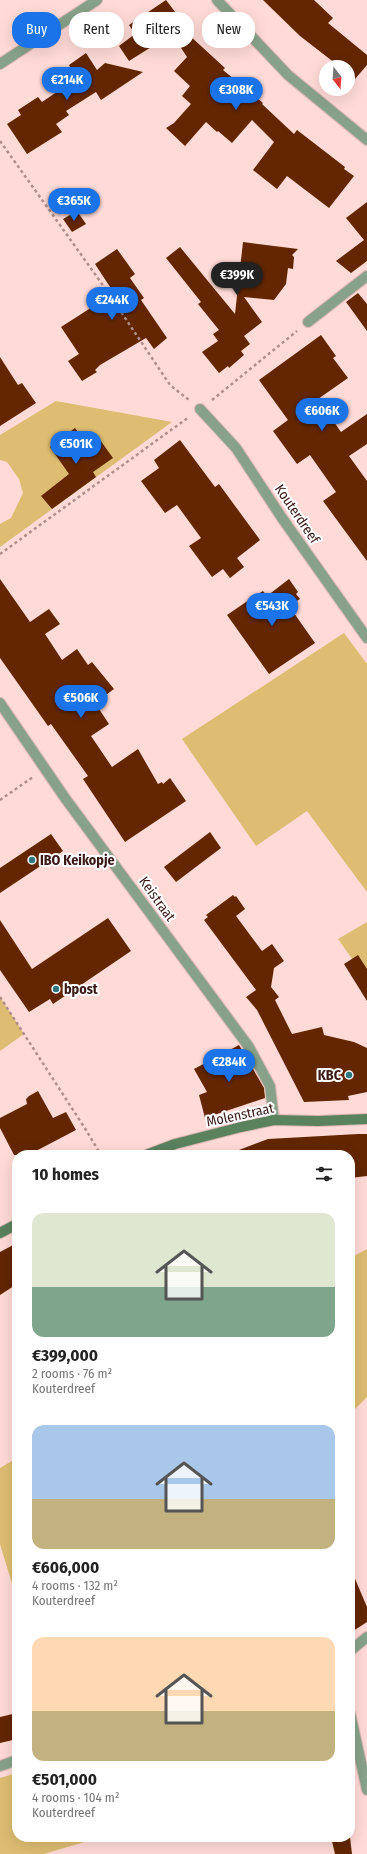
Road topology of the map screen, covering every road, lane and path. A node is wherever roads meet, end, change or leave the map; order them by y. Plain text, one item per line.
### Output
1 (97, 0) edge
2 (216, 0) edge
3 (0, 64) edge
4 (367, 140) edge
5 (0, 141) edge
6 (367, 276) edge
7 (308, 322) joint
8 (200, 409) junction
9 (0, 554) edge
10 (367, 638) edge
11 (0, 703) edge
12 (46, 770) junction
13 (0, 800) edge
14 (0, 997) edge
15 (367, 1118) edge
16 (274, 1120) junction
17 (98, 1150) edge
18 (160, 1150) edge
19 (12, 1227) edge
20 (0, 1233) edge
21 (367, 1637) edge
22 (355, 1647) edge
23 (355, 1736) edge
24 (12, 1762) edge
25 (0, 1766) edge
26 (367, 1790) edge

1 - 3 street
2 - 4 street
5 - 8 path
6 - 7 street
7 - 8 path
8 - 9 path
8 - 10 street, Kouterdreef
11 - 12 street, Keistraat
12 - 13 path
12 - 16 street, Keistraat
14 - 17 path
15 - 16 street, Molenstraat
16 - 18 street, Molenstraat
19 - 20 street
21 - 22 street
23 - 26 street
24 - 25 street

